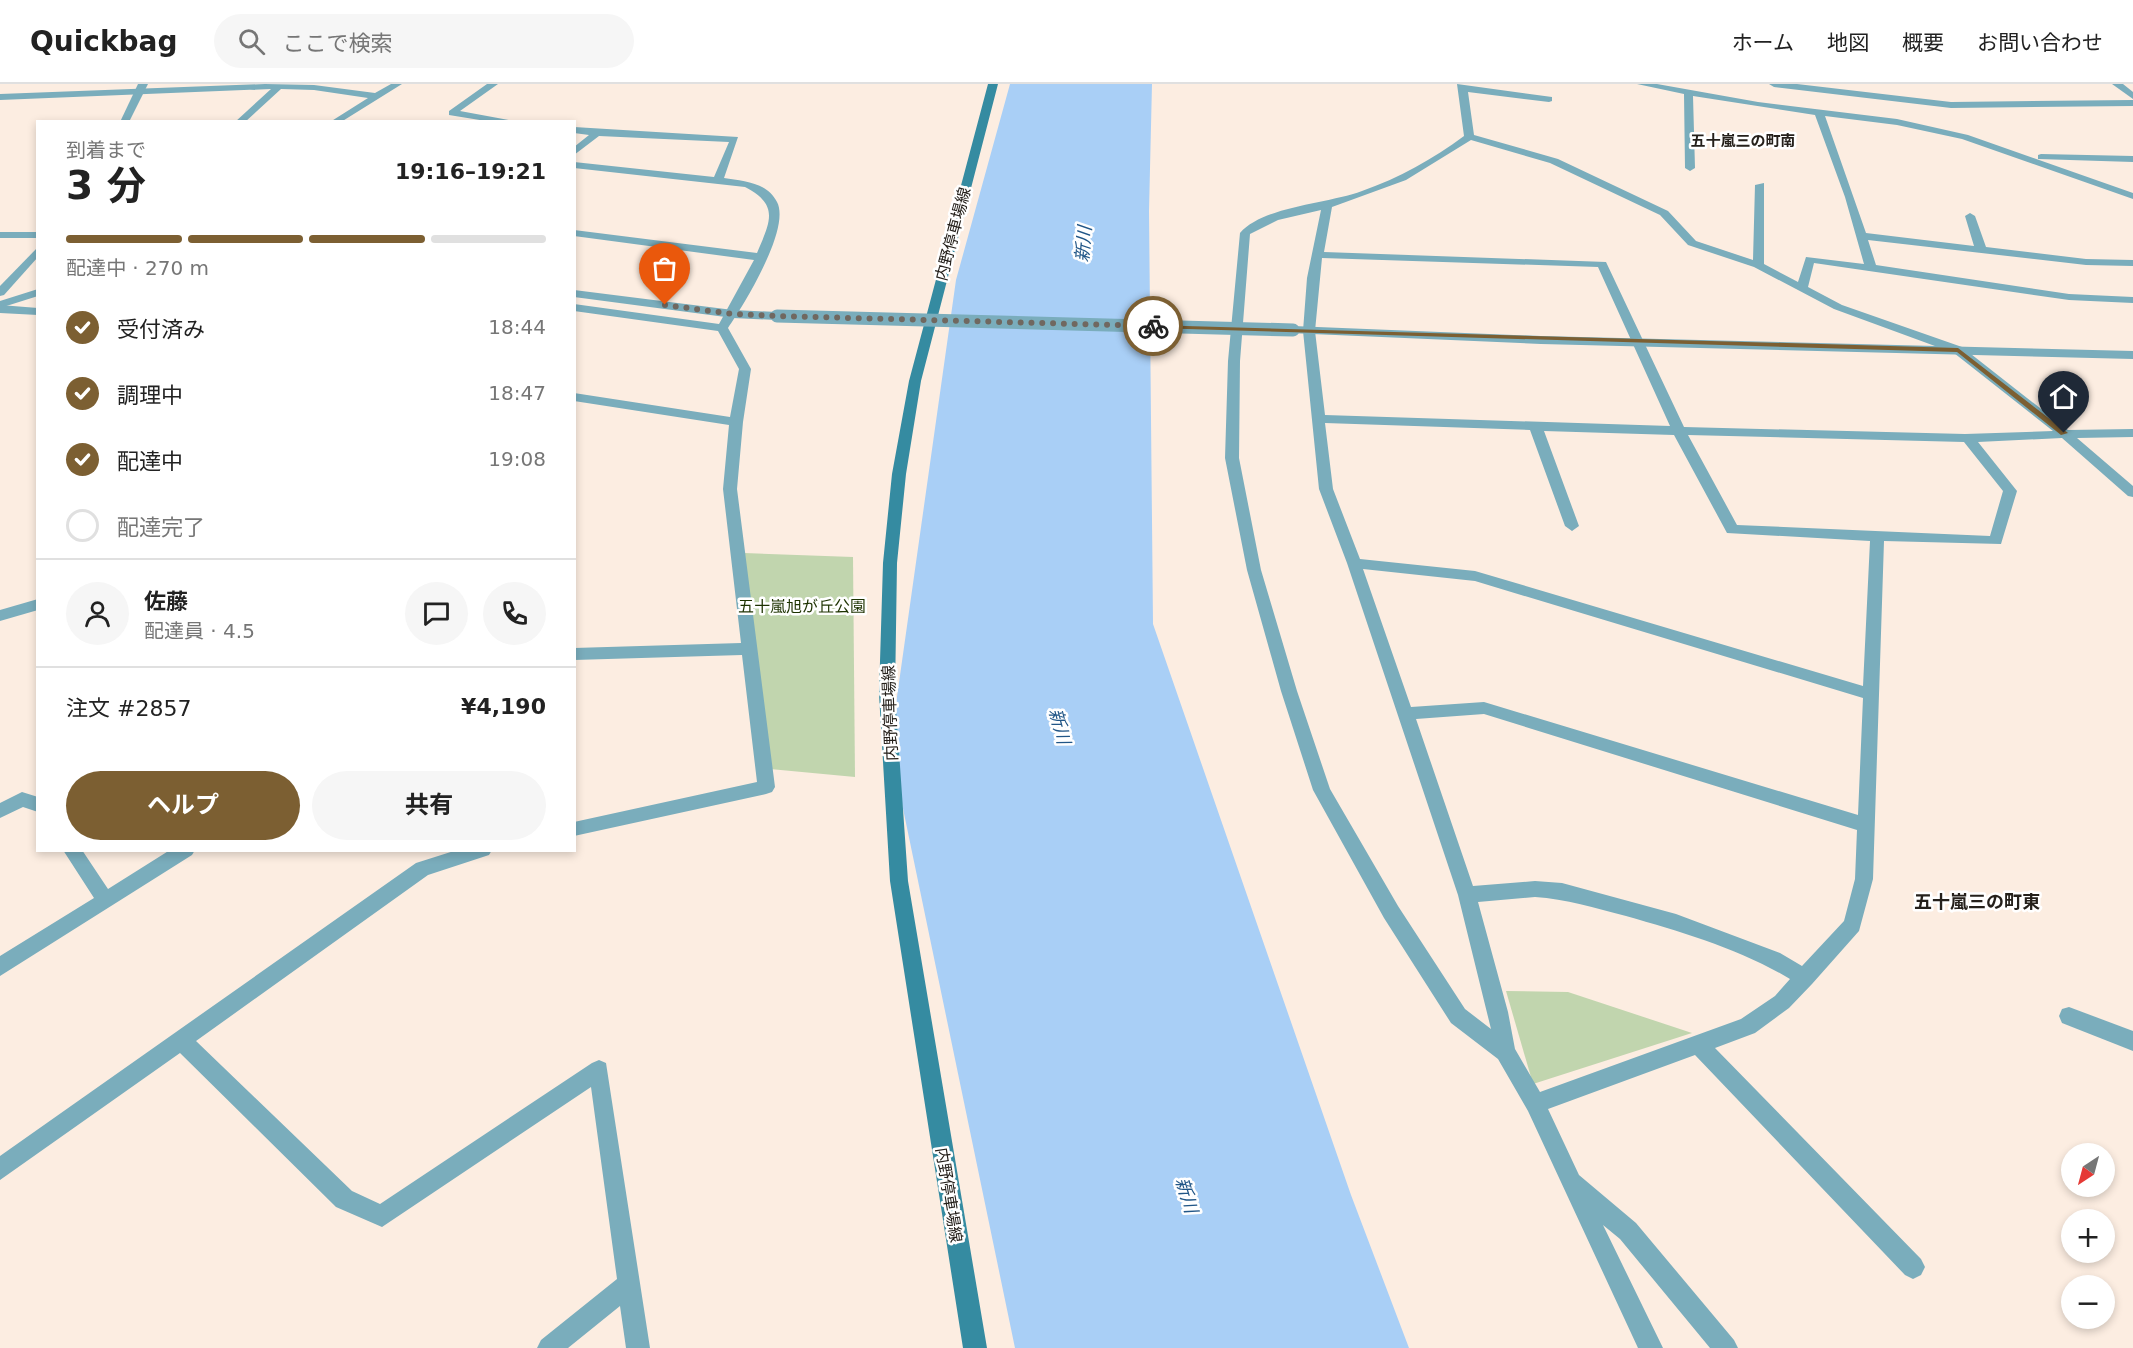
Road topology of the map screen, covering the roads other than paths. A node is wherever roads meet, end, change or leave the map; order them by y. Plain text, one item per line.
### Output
1 (7, 84) edge
2 (397, 84) edge
3 (493, 84) edge
4 (993, 84) edge
5 (1642, 84) edge
6 (1774, 84) edge
7 (2117, 84) edge
8 (310, 85) edge
9 (241, 86) edge
10 (280, 86) junction
11 (1463, 86) edge
12 (142, 87) edge
13 (1689, 93) junction
14 (0, 95) edge
15 (374, 96) junction
16 (2133, 96) edge
17 (1549, 99) dead end
18 (2133, 103) edge
19 (1820, 112) junction
20 (125, 120) edge
21 (241, 120) edge
22 (337, 120) edge
23 (503, 120) edge
24 (576, 130) edge
25 (597, 133) junction
26 (1469, 137) junction
27 (576, 150) edge
28 (2028, 157) junction
29 (2133, 159) edge
30 (576, 165) edge
31 (1690, 168) dead end
32 (718, 181) junction
33 (1760, 185) dead end
34 (2133, 196) edge
35 (1327, 206) junction
36 (1970, 216) dead end
37 (576, 233) edge
38 (0, 235) edge
39 (36, 235) edge
40 (1863, 236) junction
41 (1981, 249) junction
42 (36, 252) edge
43 (1319, 255) junction
44 (760, 256) junction
45 (2133, 263) edge
46 (1758, 265) junction
47 (1870, 268) junction
48 (1802, 288) junction
49 (0, 293) edge
50 (36, 293) edge
51 (576, 293) edge
52 (2133, 300) edge
53 (0, 307) edge
54 (576, 307) edge
55 (36, 312) edge
56 (733, 314) junction
57 (722, 328) junction
58 (1309, 331) junction
59 (1640, 342) junction
60 (1958, 350) junction
61 (2133, 355) edge
62 (576, 397) edge
63 (1317, 419) junction
64 (736, 422) junction
65 (1536, 428) junction
66 (1678, 429) junction
67 (2064, 433) junction
68 (2133, 433) edge
69 (1968, 438) junction
70 (2133, 493) edge
71 (1572, 526) dead end
72 (1877, 536) junction
73 (1354, 563) junction
74 (36, 605) edge
75 (0, 616) edge
76 (748, 649) junction
77 (576, 654) edge
78 (1869, 694) junction
79 (1404, 714) junction
80 (36, 804) edge
81 (0, 811) edge
82 (1866, 825) junction
83 (576, 829) edge
84 (73, 852) edge
85 (183, 852) edge
86 (477, 852) edge
87 (1467, 895) junction
88 (106, 901) junction
89 (0, 967) edge
90 (1804, 978) junction
91 (2069, 1016) dead end
92 (181, 1040) junction
93 (2133, 1041) edge
94 (1699, 1045) junction
95 (1505, 1052) junction
96 (1535, 1104) junction
97 (0, 1169) edge
98 (1570, 1183) junction
99 (1912, 1267) dead end
100 (628, 1285) junction
101 (549, 1348) edge
102 (638, 1348) edge
103 (975, 1348) edge
104 (1652, 1348) edge
105 (1726, 1348) edge

1 - 14 street
2 - 15 street
3 - 23 street
4 - 103 main road, 内野停車場線
5 - 13 street
6 - 18 street
7 - 16 street
8 - 10 street
8 - 15 street
9 - 10 street
9 - 12 street
10 - 21 street
11 - 17 street
11 - 26 street
12 - 14 street
12 - 20 street
13 - 19 street
13 - 31 street
15 - 22 street
19 - 28 street
19 - 40 street
24 - 25 street
25 - 27 street
25 - 32 street
26 - 35 street
26 - 46 street
28 - 29 street
28 - 34 street
30 - 32 street
32 - 44 street
33 - 46 street
35 - 43 street
35 - 95 street
36 - 41 street
37 - 44 street
38 - 39 street
40 - 41 street
40 - 47 street
41 - 45 street
42 - 49 street
43 - 58 street
43 - 59 street
44 - 56 street
46 - 48 street
47 - 48 street
47 - 52 street
48 - 60 street
50 - 53 lane
51 - 56 street
53 - 55 street
54 - 57 street
56 - 57 street
56 - 58 street, bridge
57 - 64 street
58 - 59 street
58 - 63 street
59 - 60 street
59 - 66 street
60 - 61 street
60 - 67 street
62 - 64 street
63 - 65 street
63 - 73 street
64 - 76 street
65 - 66 street
65 - 71 street
66 - 69 street
66 - 72 street
67 - 68 street
67 - 69 street
67 - 70 street
69 - 72 street
72 - 78 street
73 - 78 street
73 - 79 street
74 - 75 street
76 - 77 street
76 - 83 street
78 - 82 street
79 - 82 street
79 - 87 street
80 - 81 street
82 - 90 street
84 - 88 street
85 - 88 street
86 - 92 street
87 - 90 street
87 - 95 street
88 - 89 street
90 - 94 street
91 - 93 street
92 - 97 street
92 - 100 street
94 - 96 street
94 - 99 street
95 - 96 street
96 - 98 street
98 - 104 street
98 - 105 street
100 - 101 street
100 - 102 street

